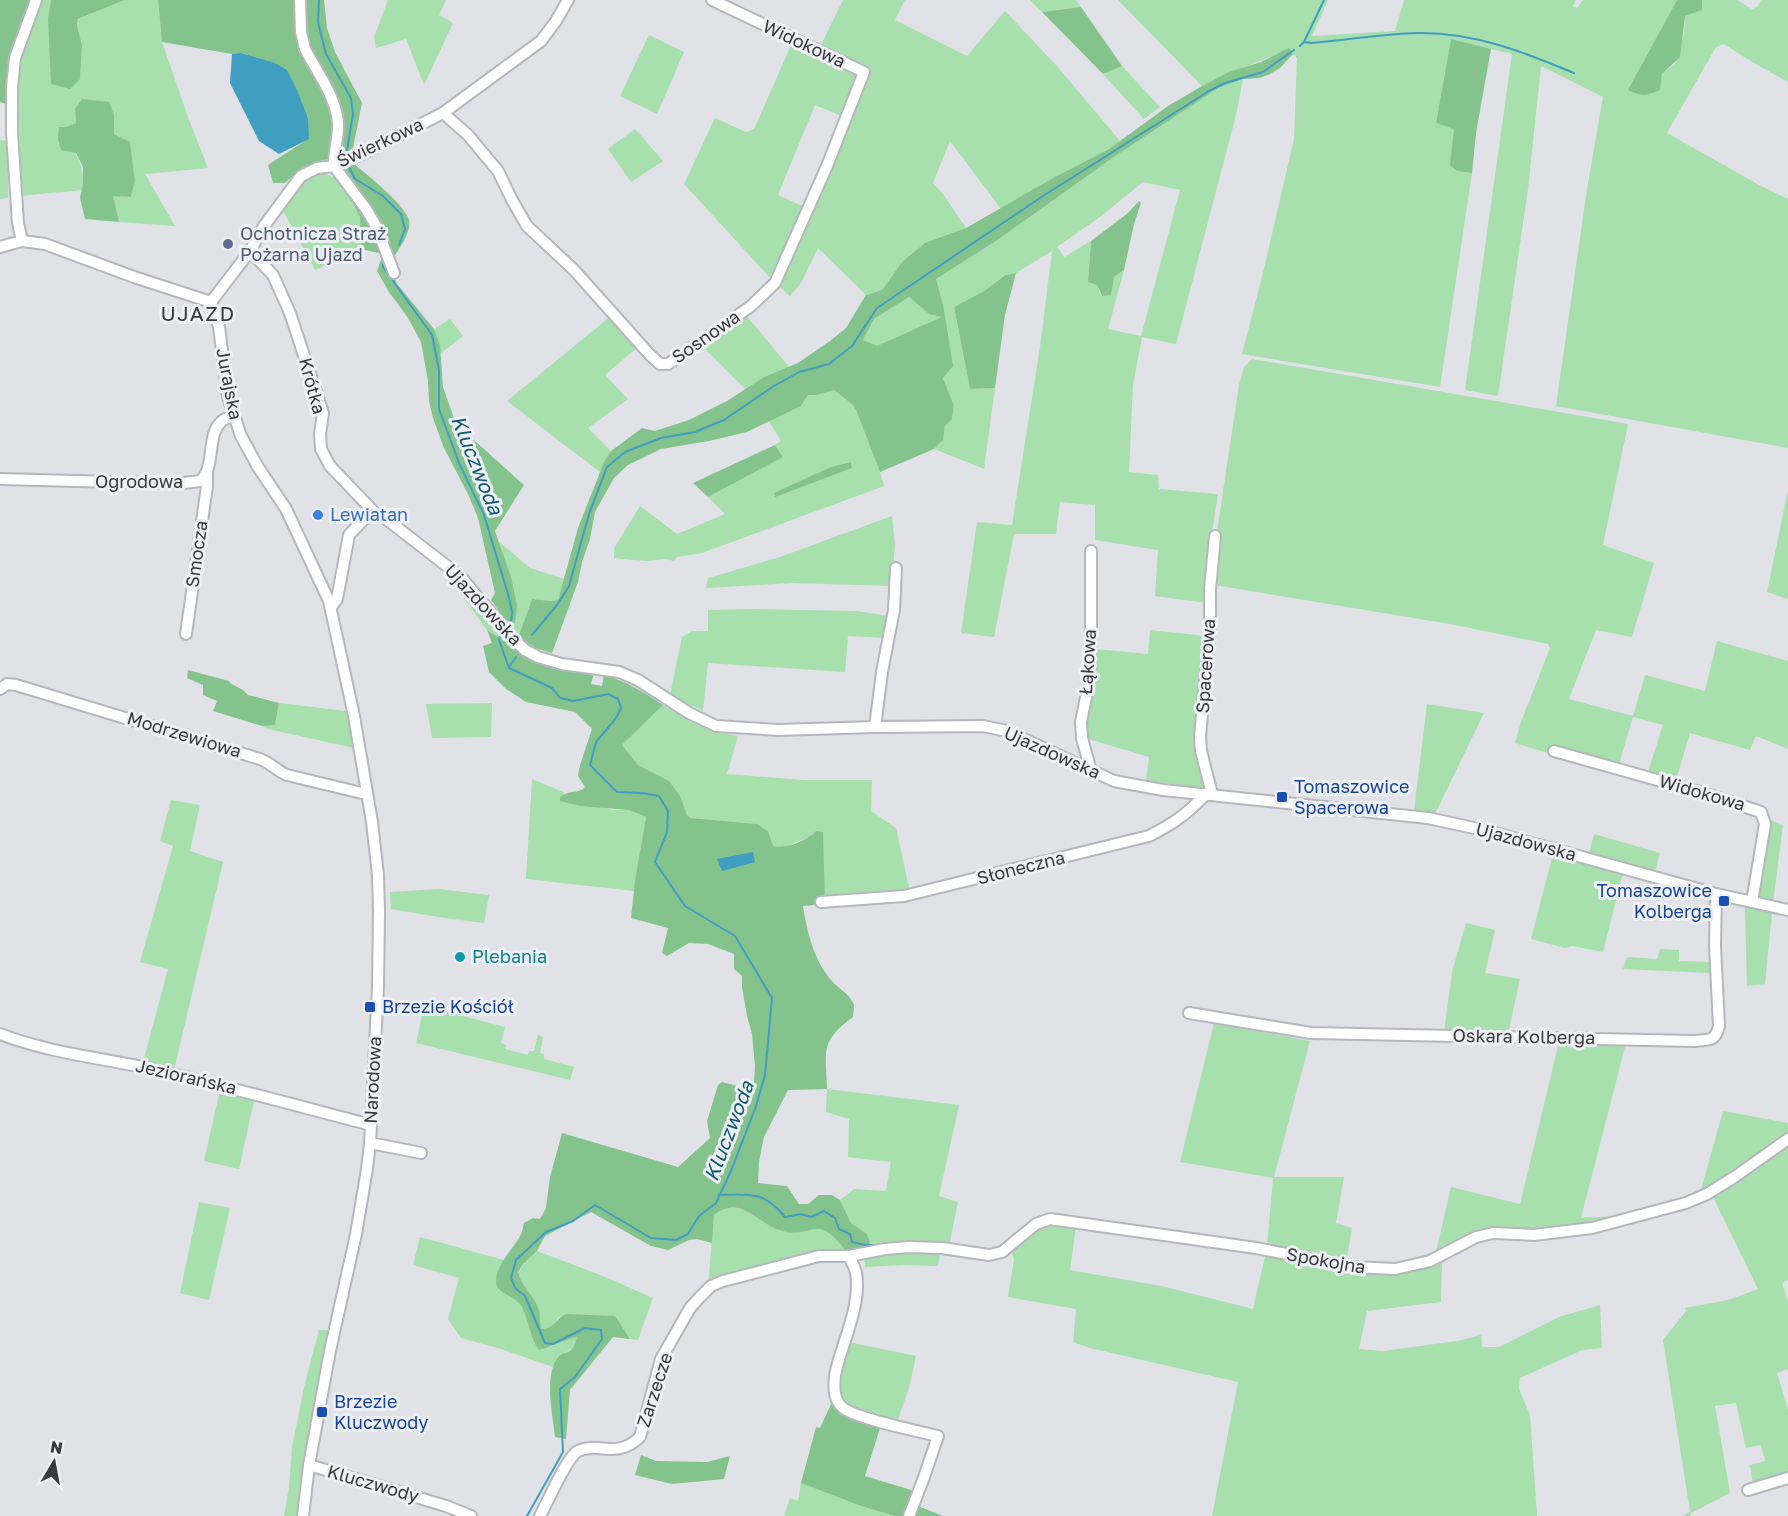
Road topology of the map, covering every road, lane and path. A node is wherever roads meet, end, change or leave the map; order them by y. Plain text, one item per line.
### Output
1 (36, 0) edge
2 (300, 0) edge
3 (568, 0) edge
4 (712, 0) edge
5 (864, 72) joint
6 (443, 113) junction
7 (334, 166) junction
8 (22, 241) junction
9 (0, 247) edge
10 (250, 251) junction
11 (394, 273) dead end
12 (211, 302) junction
13 (234, 416) junction
14 (207, 473) junction
15 (0, 479) edge
16 (376, 514) junction
17 (1215, 536) dead end
18 (1091, 551) dead end
19 (896, 568) dead end
20 (331, 607) junction
21 (186, 634) dead end
22 (0, 689) edge
23 (875, 727) junction
24 (1554, 751) dead end
25 (1091, 771) junction
26 (366, 794) junction
27 (1209, 794) junction
28 (1716, 894) junction
29 (821, 902) dead end
30 (1752, 902) junction
31 (1788, 910) edge
32 (1190, 1013) dead end
33 (0, 1034) edge
34 (371, 1125) junction
35 (1788, 1139) edge
36 (370, 1143) junction
37 (421, 1153) dead end
38 (849, 1256) junction
39 (309, 1465) junction
40 (1788, 1478) edge
41 (1748, 1490) dead end
42 (303, 1516) edge
43 (471, 1516) edge
44 (540, 1516) edge
45 (909, 1516) edge

1 - 8 street
2 - 7 street
3 - 6 street, Świerkowa
4 - 5 street, Widokowa
5 - 6 street, Sosnowa
6 - 7 street, Świerkowa
7 - 10 street, Świerkowa
7 - 11 street
8 - 9 street
8 - 12 street
10 - 12 street, Świerkowa
10 - 16 street, Krótka
12 - 13 street, Jurajska
13 - 14 street, Ogrodowa
13 - 20 street, Jurajska
14 - 15 street, Ogrodowa
14 - 21 street, Smocza
16 - 20 street
16 - 23 street, Ujazdowska
17 - 27 street, Spacerowa
18 - 25 street, Łąkowa
19 - 23 street
20 - 26 street, Narodowa
22 - 26 street, Modrzewiowa
23 - 25 street, Ujazdowska
24 - 30 street, Widokowa
25 - 27 street, Ujazdowska
26 - 34 street, Narodowa
27 - 28 street, Ujazdowska
27 - 29 street, Słoneczna
28 - 30 street, Ujazdowska
28 - 32 street, Oskara Kolberga
30 - 31 street, Ujazdowska
33 - 34 street, Jeziorańska
34 - 36 street, Narodowa
35 - 38 street, Spokojna
36 - 37 street
36 - 39 street, Narodowa
38 - 44 street, Zarzecze
38 - 45 street
39 - 42 street, Narodowa
39 - 43 street, Kluczwody
40 - 41 street

